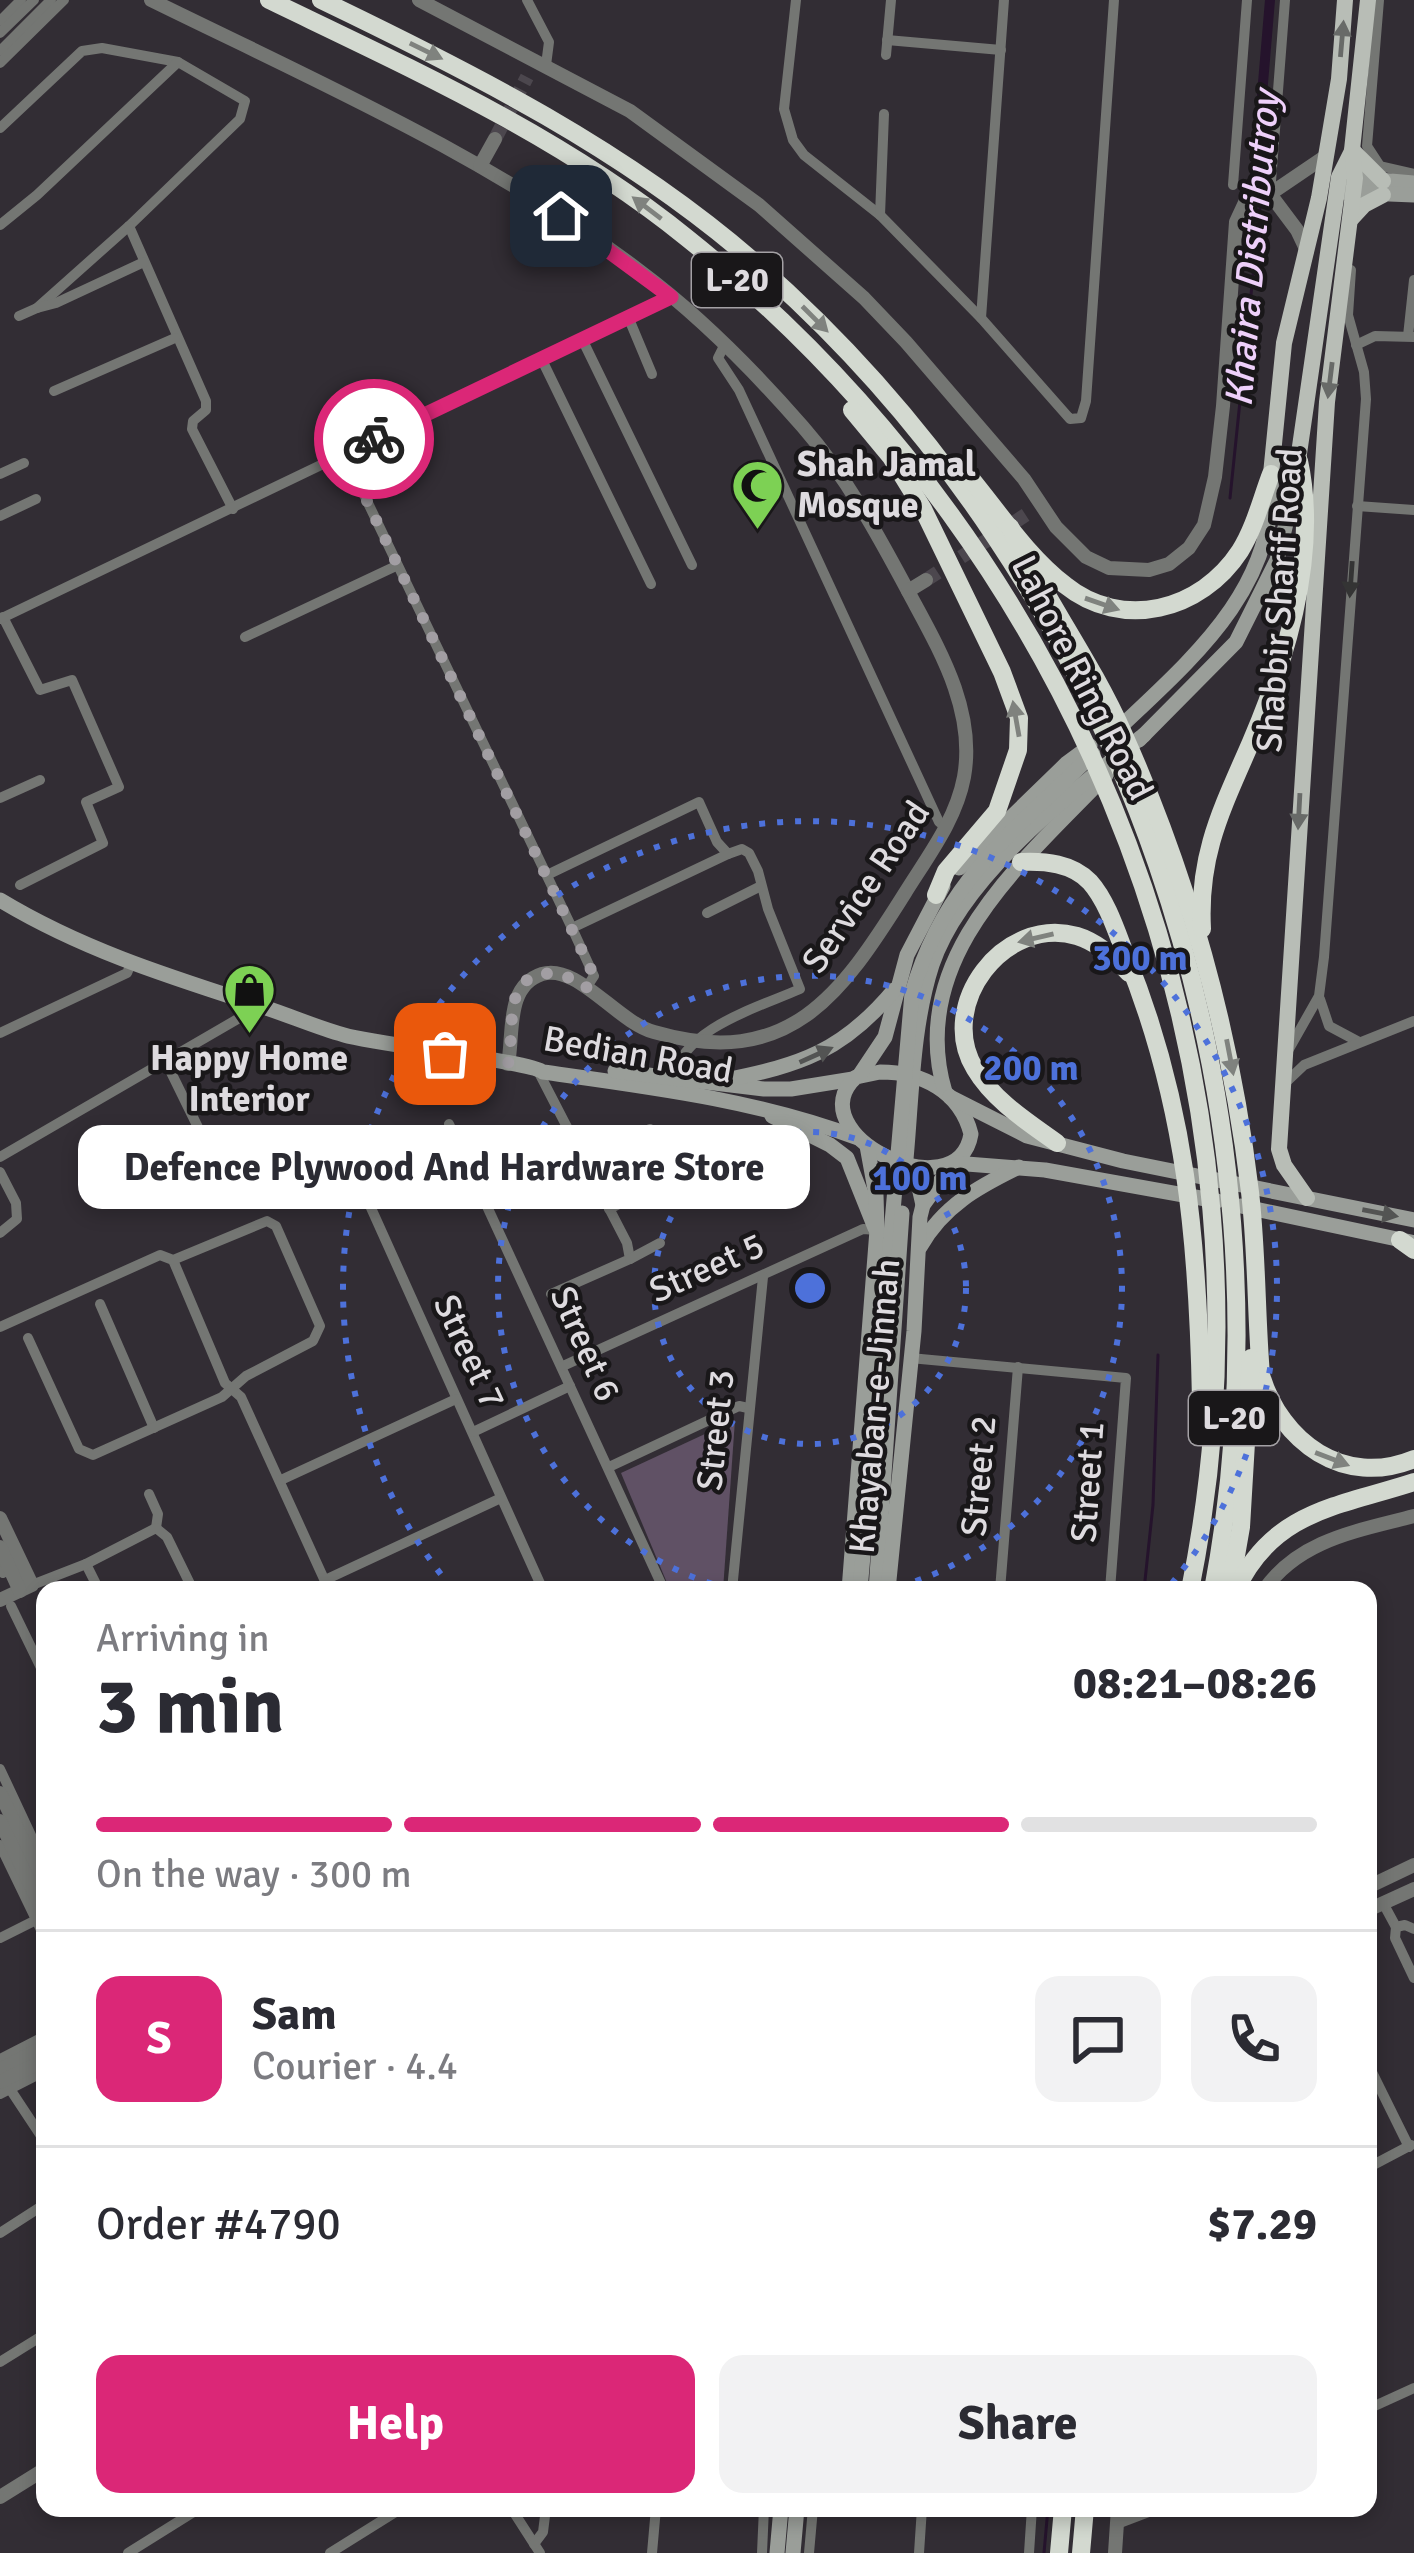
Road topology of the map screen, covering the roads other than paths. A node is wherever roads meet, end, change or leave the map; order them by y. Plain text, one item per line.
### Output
1 (22, 0) edge
2 (34, 0) edge
3 (51, 0) edge
4 (64, 0) edge
5 (151, 0) edge
6 (269, 0) edge
7 (321, 0) edge
8 (418, 0) edge
9 (527, 0) edge
10 (796, 0) edge
11 (891, 0) edge
12 (1004, 0) edge
13 (1114, 0) edge
14 (1247, 0) edge
15 (1286, 0) edge
16 (1346, 0) edge
17 (1368, 0) edge
18 (1379, 0) edge
19 (0, 21) edge
20 (0, 34) edge
21 (887, 40) junction
22 (1001, 50) junction
23 (0, 51) edge
24 (886, 55) dead end
25 (178, 62) junction
26 (0, 63) edge
27 (541, 63) junction
28 (527, 77) tunnel mouth
29 (884, 114) dead end
30 (0, 128) edge
31 (494, 139) tunnel mouth
32 (1352, 150) junction
33 (1323, 158) junction
34 (480, 166) junction
35 (1414, 173) edge
36 (1414, 183) edge
37 (1234, 185) dead end
38 (1346, 185) junction
39 (1383, 188) junction
40 (1261, 194) junction
41 (1414, 195) edge
42 (880, 214) junction
43 (1349, 223) junction
44 (0, 225) edge
45 (129, 226) junction
46 (1307, 251) junction
47 (1345, 256) junction
48 (144, 262) junction
49 (1414, 280) edge
50 (671, 297) junction
51 (37, 308) junction
52 (19, 316) dead end
53 (981, 318) junction
54 (629, 319) junction
55 (1411, 336) edge
56 (175, 338) junction
57 (583, 341) junction
58 (803, 342) junction
59 (1356, 345) junction
60 (724, 346) junction
61 (542, 360) junction
62 (652, 374) dead end
63 (53, 391) dead end
64 (928, 441) junction
65 (344, 453) junction
66 (1299, 461) junction
67 (24, 463) dead end
68 (0, 474) edge
69 (1271, 474) junction
70 (1293, 495) junction
71 (36, 499) dead end
72 (1041, 503) junction
73 (1357, 506) junction
74 (233, 509) junction
75 (1414, 510) edge
76 (1027, 514) tunnel mouth
77 (0, 516) edge
78 (1010, 527) junction
79 (396, 566) junction
80 (692, 566) dead end
81 (926, 580) tunnel mouth
82 (651, 584) dead end
83 (908, 591) junction
84 (2, 618) edge
85 (244, 637) dead end
86 (1274, 681) junction
87 (1096, 693) junction
88 (1136, 712) junction
89 (1144, 735) junction
90 (40, 780) dead end
91 (1141, 794) junction
92 (0, 798) edge
93 (946, 826) junction
94 (728, 854) junction
95 (1021, 862) junction
96 (547, 874) junction
97 (20, 885) dead end
98 (760, 886) junction
99 (936, 895) junction
100 (0, 900) edge
101 (707, 913) dead end
102 (572, 928) junction
103 (1203, 946) junction
104 (131, 964) junction
105 (1136, 981) junction
106 (586, 988) junction
107 (896, 993) junction
108 (944, 994) junction
109 (1319, 996) junction
110 (260, 1006) junction
111 (1414, 1021) edge
112 (0, 1034) edge
113 (698, 1041) junction
114 (1358, 1042) junction
115 (1285, 1058) junction
116 (165, 1060) junction
117 (508, 1064) junction
118 (892, 1064) junction
119 (535, 1066) junction
120 (856, 1077) junction
121 (710, 1083) junction
122 (671, 1084) junction
123 (1283, 1085) junction
124 (805, 1087) junction
125 (948, 1094) junction
126 (766, 1110) junction
127 (796, 1116) junction
128 (449, 1124) dead end
129 (1232, 1127) junction
130 (650, 1129) dead end
131 (340, 1139) dead end
132 (1004, 1140) junction
133 (1057, 1143) junction
134 (868, 1146) junction
135 (0, 1157) edge
136 (582, 1161) junction
137 (215, 1162) dead end
138 (953, 1164) junction
139 (1014, 1166) junction
140 (0, 1172) edge
141 (667, 1180) dead end
142 (1306, 1198) junction
143 (923, 1205) junction
144 (609, 1209) junction
145 (1414, 1220) edge
146 (877, 1227) junction
147 (0, 1233) edge
148 (660, 1244) dead end
149 (1409, 1244) edge
150 (920, 1246) junction
151 (1245, 1246) junction
152 (630, 1258) junction
153 (173, 1261) junction
154 (763, 1276) junction
155 (550, 1294) dead end
156 (100, 1304) dead end
157 (1256, 1311) junction
158 (0, 1327) edge
159 (28, 1338) dead end
160 (910, 1358) junction
161 (563, 1366) junction
162 (1018, 1367) junction
163 (570, 1386) junction
164 (233, 1388) junction
165 (456, 1399) junction
166 (748, 1408) junction
167 (154, 1428) junction
168 (473, 1432) junction
169 (1414, 1460) edge
170 (1209, 1465) junction
171 (609, 1467) junction
172 (280, 1480) junction
173 (1414, 1482) edge
174 (149, 1494) dead end
175 (501, 1498) junction
176 (1414, 1516) edge
177 (0, 1518) edge
178 (153, 1529) junction
179 (0, 1547) edge
180 (86, 1564) junction
181 (12, 1578) edge
182 (94, 1581) edge
183 (189, 1581) edge
184 (325, 1581) edge
185 (335, 1581) edge
186 (539, 1581) edge
187 (660, 1581) edge
188 (733, 1581) edge
189 (850, 1581) edge
190 (861, 1581) edge
191 (877, 1581) edge
192 (889, 1581) edge
193 (1001, 1581) edge
194 (1111, 1581) edge
195 (1191, 1581) edge
196 (1214, 1581) edge
197 (1234, 1581) edge
198 (1240, 1581) edge
199 (1271, 1581) edge
200 (4, 1606) edge
201 (36, 1661) edge
202 (0, 1769) edge
203 (0, 1793) edge
204 (0, 1820) edge
205 (0, 1845) edge
206 (36, 1846) edge
207 (1414, 1865) edge
208 (36, 1867) edge
209 (1377, 1883) edge
210 (1414, 1889) edge
211 (36, 1902) edge
212 (36, 1906) edge
213 (1377, 1906) edge
214 (1377, 1909) edge
215 (36, 1919) edge
216 (1396, 1927) junction
217 (1414, 1929) edge
218 (0, 1938) edge
219 (1414, 1978) edge
220 (36, 2041) edge
221 (36, 2055) edge
222 (0, 2059) edge
223 (36, 2065) edge
224 (36, 2074) edge
225 (1377, 2081) edge
226 (2, 2083) edge
227 (36, 2130) edge
228 (1411, 2145) edge
229 (1377, 2163) edge
230 (36, 2210) edge
231 (0, 2233) edge
232 (36, 2340) edge
233 (0, 2362) edge
234 (1414, 2387) edge
235 (1377, 2405) edge
236 (36, 2475) edge
237 (0, 2498) edge
238 (187, 2517) edge
239 (388, 2517) edge
240 (517, 2517) edge
241 (545, 2517) edge
242 (655, 2517) edge
243 (764, 2517) edge
244 (780, 2517) edge
245 (796, 2517) edge
246 (812, 2517) edge
247 (921, 2517) edge
248 (1031, 2517) edge
249 (1062, 2517) edge
250 (1084, 2517) edge
251 (1118, 2517) edge
252 (537, 2550) edge
253 (138, 2551) edge
254 (330, 2553) edge
255 (652, 2553) edge
256 (762, 2553) edge
257 (777, 2553) edge
258 (794, 2553) edge
259 (809, 2553) edge
260 (919, 2553) edge
261 (1028, 2553) edge
262 (1058, 2553) edge
263 (1081, 2553) edge
264 (1115, 2553) edge

1 - 19 street
2 - 20 street
3 - 23 street
4 - 26 street
5 - 34 street, Service Road
58 -> 6 highway, Lahore Ring Road / L-20
7 -> 64 highway, Lahore Ring Road / L-20
8 - 27 street
9 - 27 street
10 - 42 street
11 - 21 street
12 - 22 street
13 - 53 street
14 - 37 street
15 - 40 street
33 -> 16 main road
17 - 32 main road, Shabbir Sharif Road
18 - 35 street
21 - 22 street
21 - 24 street
22 - 53 street
25 - 30 street
25 - 44 street
25 - 45 street
27 - 28 street
27 - 72 street
29 - 42 street
31 - 34 street
32 - 38 main road, Shabbir Sharif Road
32 - 39 main road
33 - 40 street
33 - 46 main road
34 - 50 street, Service Road
36 - 39 main road
38 - 39 main road
38 - 43 main road, Shabbir Sharif Road
38 - 66 main road
39 - 41 main road
39 - 43 main road
40 - 46 street
40 - 72 street
42 - 53 street
43 - 47 main road, Shabbir Sharif Road
45 - 48 street
45 - 51 street
46 - 69 main road
47 - 59 street
47 -> 115 main road, Shabbir Sharif Road
48 - 51 street
48 - 56 street
49 - 55 street
50 - 54 street
50 - 60 street, Service Road
51 - 52 street
54 - 57 street
54 - 62 street
55 - 59 street
56 - 63 street
56 - 74 street
57 - 61 street
57 - 80 street
99 -> 58 highway
58 - 170 highway, Lahore Ring Road / L-20
59 - 73 street
60 - 83 street, Service Road
60 - 93 street
61 - 65 street
61 - 82 street
64 - 78 highway
64 - 87 highway, Lahore Ring Road / L-20
65 - 74 street
65 - 79 street
66 - 70 main road
66 - 86 highway
67 - 68 street
78 -> 69 highway
69 - 88 main road
70 - 86 highway
70 - 89 main road
71 - 77 street
72 - 76 street
73 - 75 street
73 -> 109 street
74 - 84 street
78 - 87 highway
79 - 85 street
79 - 96 street
81 - 83 street
83 - 93 street, Service Road
84 - 97 street
86 - 103 highway
87 - 91 highway, Lahore Ring Road / L-20
88 - 99 main road
88 - 190 main road
89 - 95 main road
89 - 191 main road
90 - 92 street
91 - 103 highway
91 - 129 highway, Lahore Ring Road / L-20
93 - 113 street, Service Road
94 - 96 street
94 - 98 street
94 - 102 street
95 - 105 highway
95 - 108 main road
96 - 102 street
98 - 101 street
98 - 113 street
99 - 107 main road
100 - 104 main road, Bedian Road
102 - 106 street
103 -> 129 highway
104 - 110 main road, Bedian Road
104 - 112 street
105 -> 133 highway
105 - 170 highway
106 - 113 street, Service Road
106 - 117 street, Service Road
107 - 118 main road
107 - 120 main road
121 -> 107 main road
108 - 118 main road
108 - 125 main road
109 - 114 street
109 - 115 street
110 - 116 street
110 - 117 main road, Bedian Road
111 - 114 street
113 - 122 street
114 - 123 street
115 - 123 main road, Shabbir Sharif Road
116 - 135 street
116 - 137 street
117 - 119 main road, Bedian Road
118 - 120 main road
118 - 125 main road
119 - 122 main road, Bedian Road
119 - 136 street
120 - 124 main road
120 - 134 main road
121 - 122 main road
121 - 124 main road
122 - 126 main road, Bedian Road
123 - 142 main road, Shabbir Sharif Road
124 - 127 main road
125 - 132 main road
125 - 138 main road
126 - 127 main road, Bedian Road
126 - 146 main road
127 - 134 main road, Bedian Road
128 - 161 street, Street 6
129 - 151 highway, Lahore Ring Road / L-20
130 - 136 street
131 - 165 street, Street 7
132 - 133 main road
132 - 139 main road
133 - 142 main road
134 - 138 main road
134 - 146 main road, Khayaban-e-Jinnah
136 - 144 street
138 - 139 main road
138 - 143 main road
139 - 149 main road
139 - 150 main road
140 - 147 street
141 - 144 street
142 -> 145 main road
143 - 146 main road, Khayaban-e-Jinnah
143 - 150 main road, Khayaban-e-Jinnah
144 - 152 street
146 - 154 street, Street 5
146 - 189 main road, Khayaban-e-Jinnah
148 - 152 street
150 - 160 main road, Khayaban-e-Jinnah
151 - 157 highway
151 - 196 highway, Lahore Ring Road / L-20
152 - 155 street
153 - 158 street
153 - 164 street
153 - 164 street
154 - 161 street, Street 5
154 - 166 street, Street 3
156 - 167 street
157 -> 169 highway
157 - 197 highway
159 - 167 street
160 - 162 street
160 - 192 main road, Khayaban-e-Jinnah
161 - 163 street, Street 6
162 - 193 street, Street 2
162 - 194 street, Street 1
163 - 168 street
163 - 171 street, Street 6
164 - 167 street
164 - 172 street
165 - 168 street, Street 7
165 - 172 street
166 - 171 street
166 - 188 street, Street 3
168 - 175 street, Street 7
170 - 195 highway, Lahore Ring Road / L-20
171 - 187 street, Street 6
172 - 184 street
173 - 198 highway
174 - 178 street
175 - 185 street
175 - 186 street, Street 7
176 - 199 street
177 - 181 street
178 - 180 street
178 - 183 street
179 - 181 street
180 - 181 street
180 - 182 street
181 - 200 street
200 - 201 street
202 - 206 street
203 - 208 street
204 - 211 street
205 - 212 street
207 - 209 street
210 - 213 street
214 - 216 street
215 - 218 street
216 - 217 street
216 - 219 street
220 - 222 street
221 - 226 street
223 - 226 street
224 - 226 street
225 - 228 street
226 - 227 street
228 - 229 street
230 - 231 street
232 - 233 street
234 - 235 street
236 - 237 street
238 - 253 street
239 - 254 street
240 - 252 street
241 - 252 street
242 - 255 street
243 - 256 street
244 - 257 main road
245 - 258 main road
246 - 259 street
247 - 260 street
248 - 261 street
249 - 262 highway
250 - 263 highway
251 - 264 street

